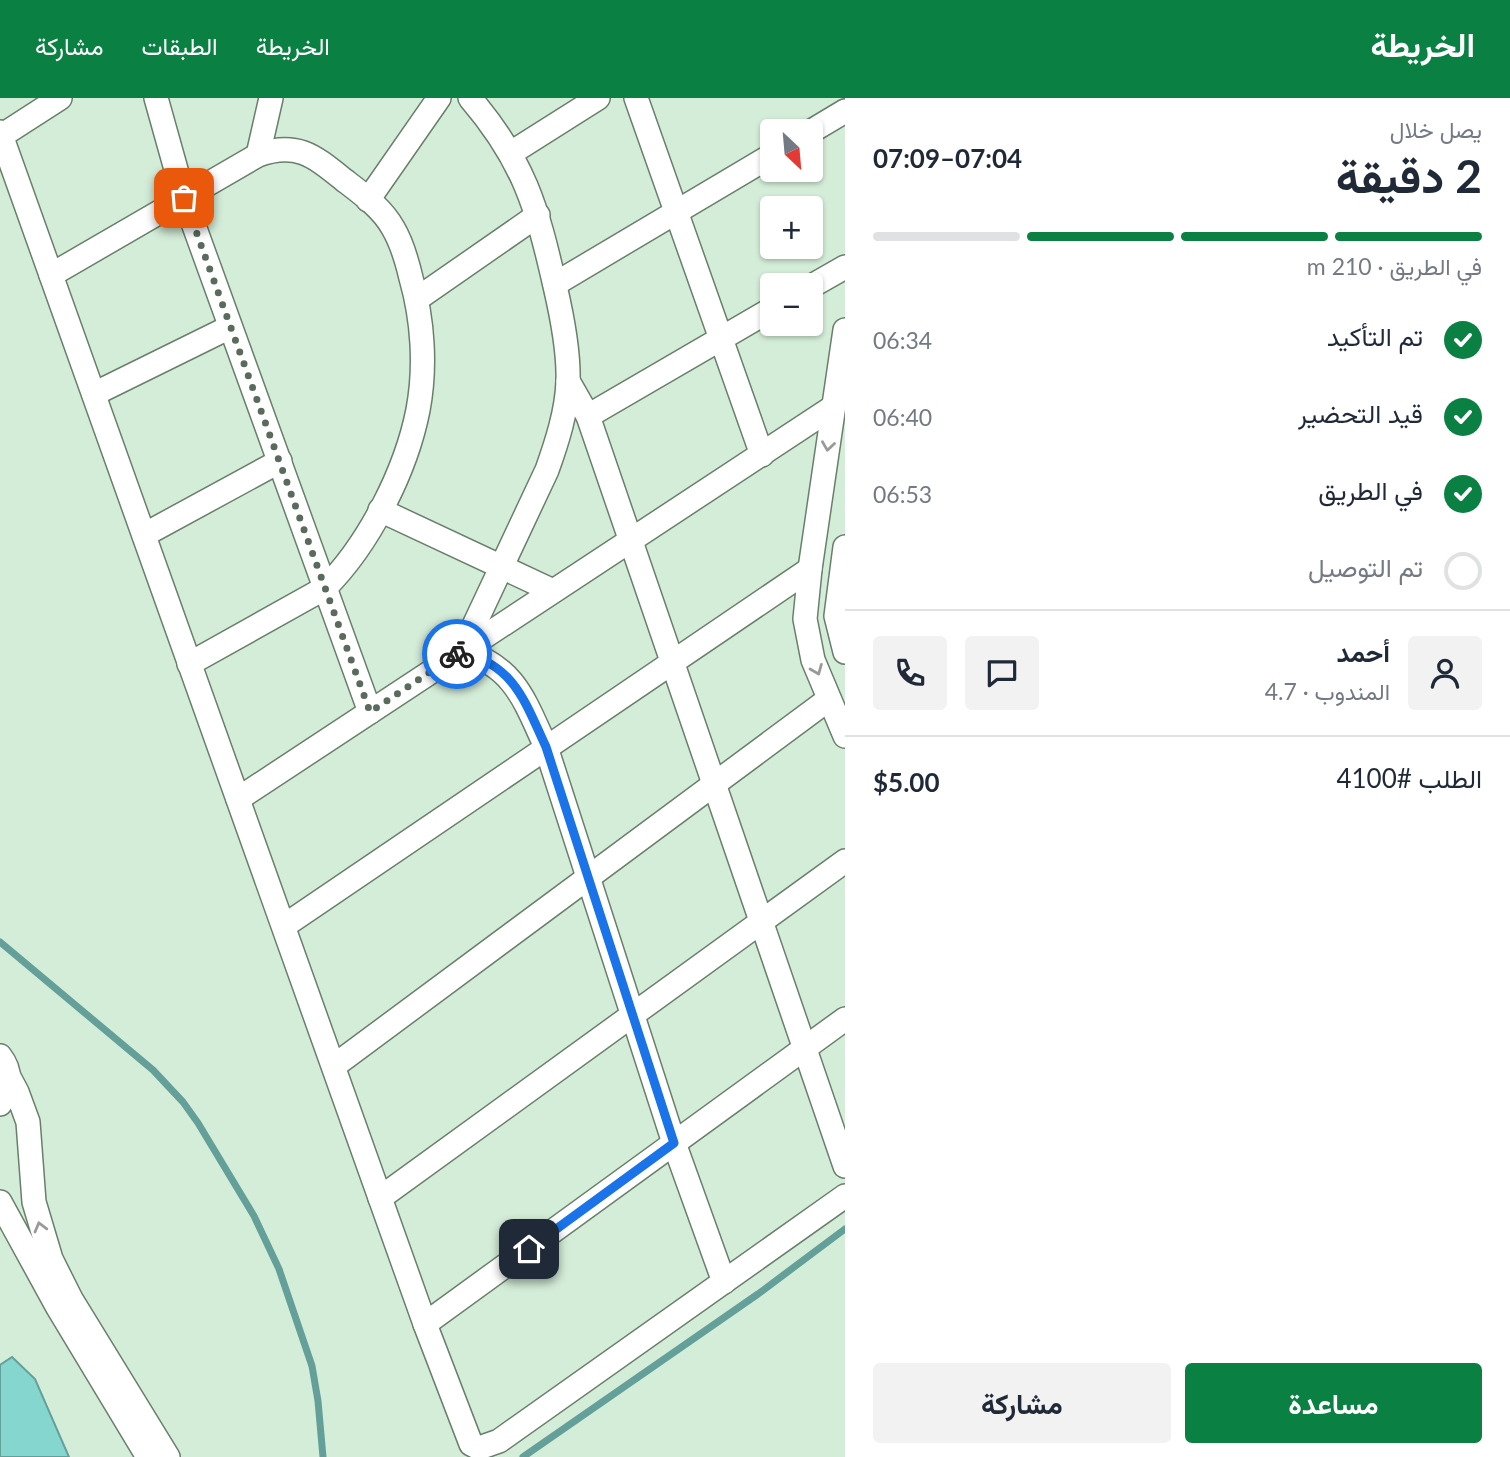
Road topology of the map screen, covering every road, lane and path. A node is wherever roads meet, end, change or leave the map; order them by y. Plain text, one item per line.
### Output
1 (60, 98) edge
2 (156, 98) edge
3 (271, 98) edge
4 (439, 98) edge
5 (470, 98) edge
6 (598, 98) edge
7 (636, 98) edge
8 (845, 111) edge
9 (823, 124) edge
10 (1, 134) edge
11 (510, 153) junction
12 (258, 155) junction
13 (760, 162) edge
14 (184, 198) junction
15 (368, 200) junction
16 (675, 212) junction
17 (538, 215) junction
18 (845, 267) edge
19 (51, 275) junction
20 (823, 280) edge
21 (555, 284) junction
22 (416, 299) junction
23 (760, 316) edge
24 (230, 327) junction
25 (845, 330) edge
26 (719, 339) junction
27 (568, 381) junction
28 (94, 394) junction
29 (833, 407) junction
30 (589, 416) junction
31 (762, 455) junction
32 (279, 461) junction
33 (380, 510) junction
34 (144, 535) junction
35 (631, 540) junction
36 (845, 547) edge
37 (501, 567) junction
38 (810, 569) junction
39 (325, 588) junction
40 (553, 592) junction
41 (462, 652) junction
42 (845, 652) edge
43 (673, 661) junction
44 (189, 664) junction
45 (829, 699) junction
46 (370, 712) junction
47 (845, 736) edge
48 (546, 747) junction
49 (715, 784) junction
50 (238, 799) junction
51 (845, 861) edge
52 (589, 877) junction
53 (761, 922) junction
54 (284, 926) junction
55 (634, 1014) junction
56 (845, 1019) edge
57 (805, 1048) junction
58 (4, 1066) edge
59 (334, 1066) junction
60 (0, 1104) edge
61 (674, 1143) junction
62 (845, 1166) edge
63 (845, 1196) edge
64 (380, 1198) junction
65 (0, 1202) edge
66 (724, 1282) junction
67 (425, 1324) junction
68 (148, 1457) edge
69 (168, 1457) edge

1 - 10 street
2 - 14 street
3 - 12 street
4 - 15 street
5 - 11 street
6 - 11 street
7 - 16 street
8 - 9 street
10 - 19 street
11 - 17 street
12 - 14 street
12 - 15 street
13 - 16 street
14 - 19 street
14 - 24 street
15 - 22 street
16 - 21 street
16 - 26 street
17 - 21 street
17 - 22 street
18 - 20 street
19 - 28 street
21 - 27 street
22 - 33 street
23 - 26 street
24 - 28 street
24 - 32 street
25 - 29 street
26 - 30 street
26 - 31 street
27 - 30 street
27 - 37 street
28 - 34 street
29 - 31 street
29 -> 38 street
30 - 35 street
31 - 35 street
32 - 34 street
32 - 39 street
33 - 37 street
33 - 39 street
34 - 44 street
35 - 40 street
35 - 43 street
36 - 42 street
37 - 40 street
37 - 41 street
38 - 43 street
38 -> 45 street
39 - 44 street
39 - 46 street
40 - 41 street
41 - 46 street
41 - 48 street
43 - 48 street
43 - 49 street
44 - 50 street
45 - 47 street
45 - 49 street
46 - 50 street
48 - 52 street
48 - 54 street
49 - 52 street
49 - 53 street
50 - 54 street
51 - 53 street
52 - 55 street
52 - 59 street
53 - 55 street
53 - 57 street
54 - 59 street
55 - 61 street
55 - 64 street
56 - 57 street
57 - 61 street
57 - 62 street
58 - 60 street
69 -> 58 street
59 - 64 street
61 - 66 street
61 - 67 street
63 - 66 street
64 - 67 street
65 - 68 street
66 - 67 street

